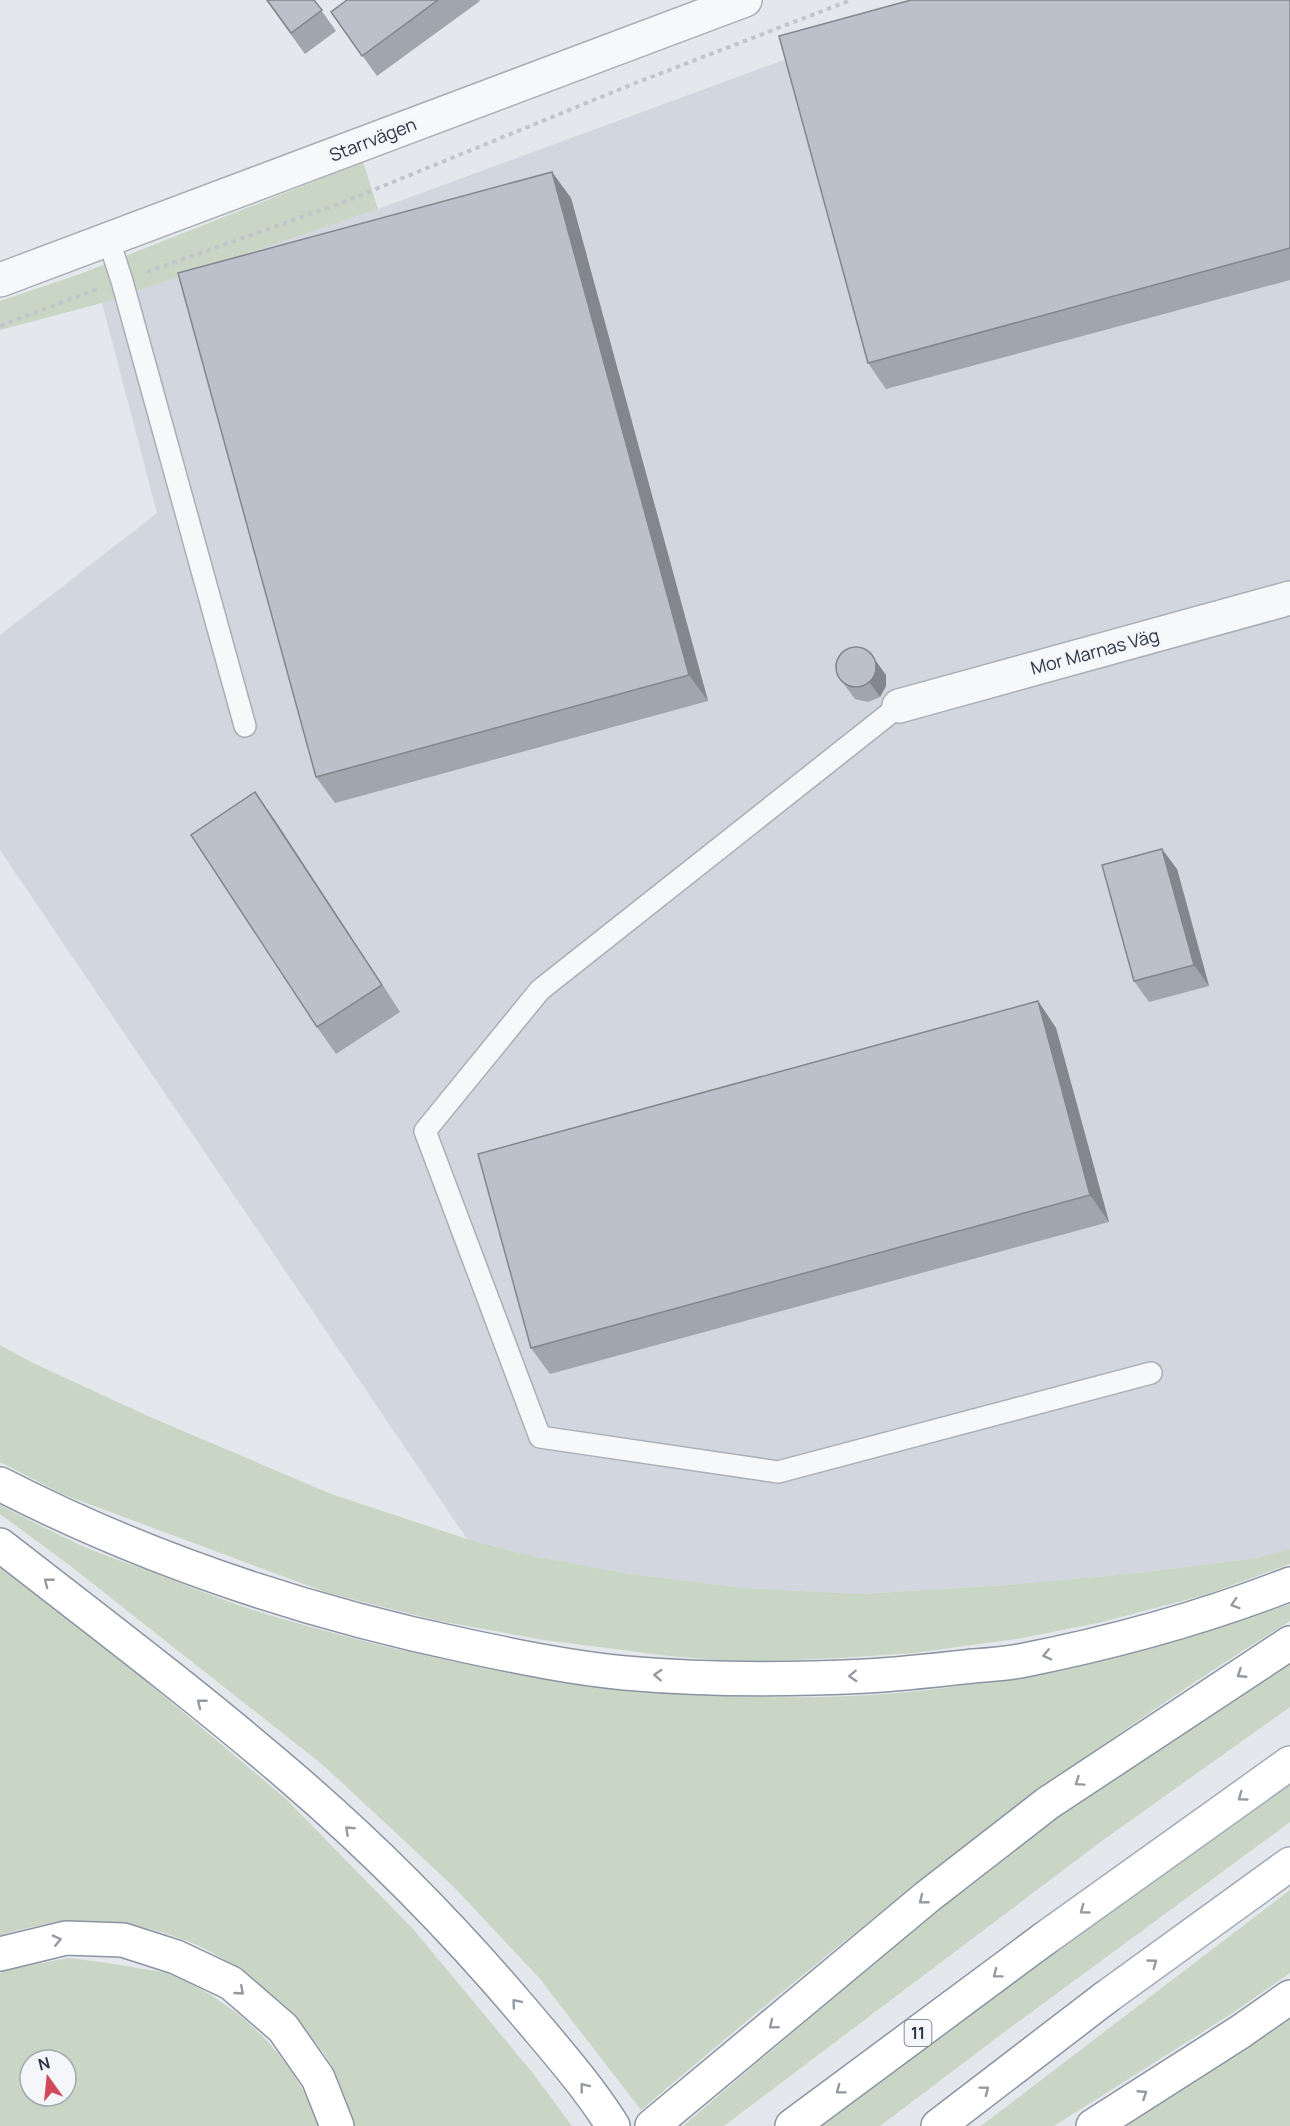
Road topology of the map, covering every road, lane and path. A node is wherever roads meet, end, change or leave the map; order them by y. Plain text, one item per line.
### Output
1 (745, 0) edge
2 (851, 0) edge
3 (108, 238) junction
4 (0, 279) edge
5 (122, 281) junction
6 (0, 326) edge
7 (1290, 598) edge
8 (899, 706) joint
9 (245, 726) dead end
10 (1151, 1373) dead end
11 (0, 1484) edge
12 (0, 1545) edge
13 (1290, 1584) edge
14 (1290, 1643) edge
15 (1290, 1763) edge
16 (1290, 1864) edge
17 (0, 1954) edge
18 (1290, 1997) edge
19 (337, 2126) edge
20 (614, 2126) edge
21 (652, 2126) edge
22 (792, 2126) edge
23 (938, 2126) edge
24 (1093, 2126) edge

1 - 3 street, Starrvägen
2 - 5 path
3 - 4 street, Starrvägen
3 - 5 lane
5 - 6 path
5 - 9 lane
7 - 8 street, Mor Marnas Väg
8 - 10 lane
13 -> 11 main road
20 -> 12 main road
14 -> 21 main road
15 -> 22 main road, 11
23 -> 16 main road
17 -> 19 main road
24 -> 18 main road

